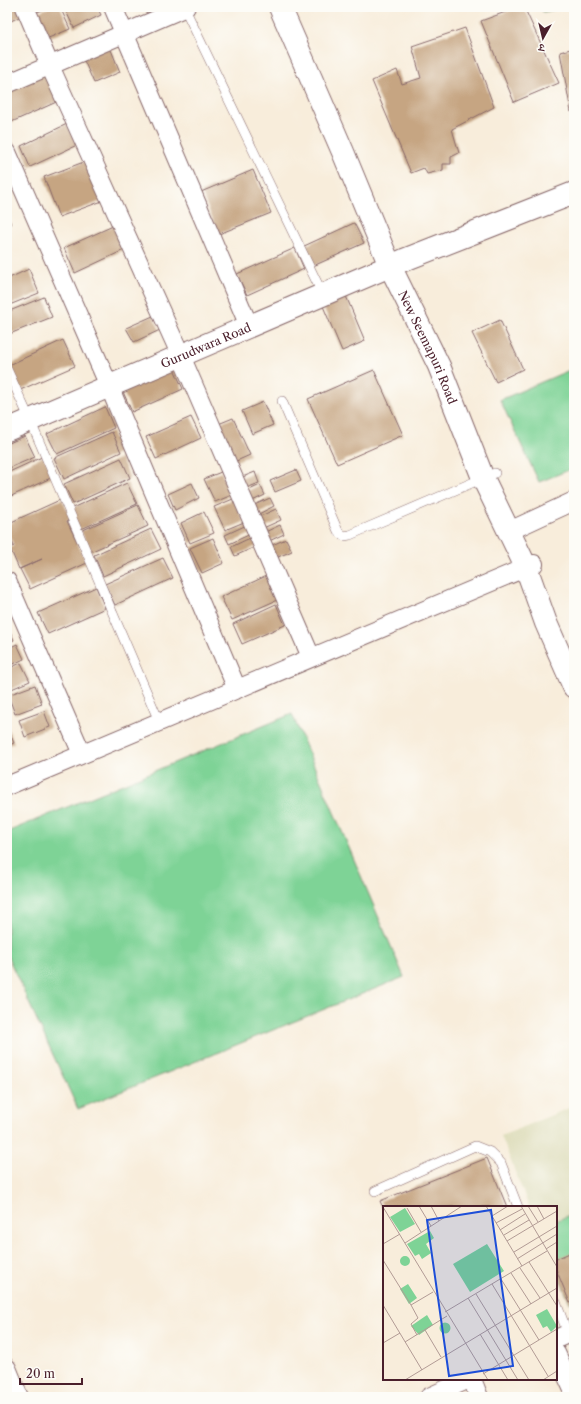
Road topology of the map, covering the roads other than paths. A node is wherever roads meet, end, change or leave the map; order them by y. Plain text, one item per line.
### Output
1 (25, 7) edge
2 (113, 7) edge
3 (185, 7) edge
4 (280, 7) edge
5 (296, 7) edge
6 (125, 34) junction
7 (50, 66) junction
8 (7, 84) edge
9 (7, 152) edge
10 (574, 193) edge
11 (397, 263) junction
12 (323, 295) junction
13 (249, 326) junction
14 (181, 356) junction
15 (7, 369) edge
16 (109, 386) junction
17 (282, 401) dead end
18 (30, 420) junction
19 (7, 430) edge
20 (489, 476) junction
21 (574, 501) edge
22 (518, 526) junction
23 (530, 565) junction
24 (7, 581) edge
25 (574, 656) edge
26 (311, 658) junction
27 (574, 687) edge
28 (237, 689) junction
29 (159, 722) junction
30 (82, 754) junction
31 (7, 786) edge
32 (375, 1191) dead end
33 (518, 1206) edge
34 (557, 1305) edge
35 (566, 1335) edge
36 (557, 1354) edge
37 (7, 1368) edge
38 (467, 1380) edge
39 (472, 1380) edge
40 (574, 1392) edge
41 (19, 1397) edge
42 (429, 1397) edge
43 (479, 1397) edge

1 - 7 street
2 - 6 street
3 - 6 street
3 - 12 lane
4 - 11 main road, New Seemapuri Road
5 - 11 main road, New Seemapuri Road
6 - 7 street
6 - 13 street
7 - 8 street
7 - 14 street
9 - 16 street
10 - 11 main road, Gurudwara Road
11 - 12 main road, Gurudwara Road
11 - 20 main road, New Seemapuri Road
12 - 13 main road, Gurudwara Road
13 - 14 main road, Gurudwara Road
14 - 16 main road, Gurudwara Road
14 - 26 street
15 - 18 lane
16 - 18 main road, Gurudwara Road
16 - 28 street
17 - 20 lane
18 - 19 main road, Gurudwara Road
18 - 29 lane
20 - 22 main road, New Seemapuri Road
20 - 23 main road, New Seemapuri Road
21 - 22 street
22 - 23 main road, New Seemapuri Road
23 - 25 main road, New Seemapuri Road
23 - 26 street
23 - 27 main road, New Seemapuri Road
24 - 30 street
26 - 28 street
28 - 29 street
29 - 30 street
30 - 31 street
32 - 33 lane
34 - 35 lane
36 - 40 street
37 - 41 street
38 - 42 street
39 - 43 street

